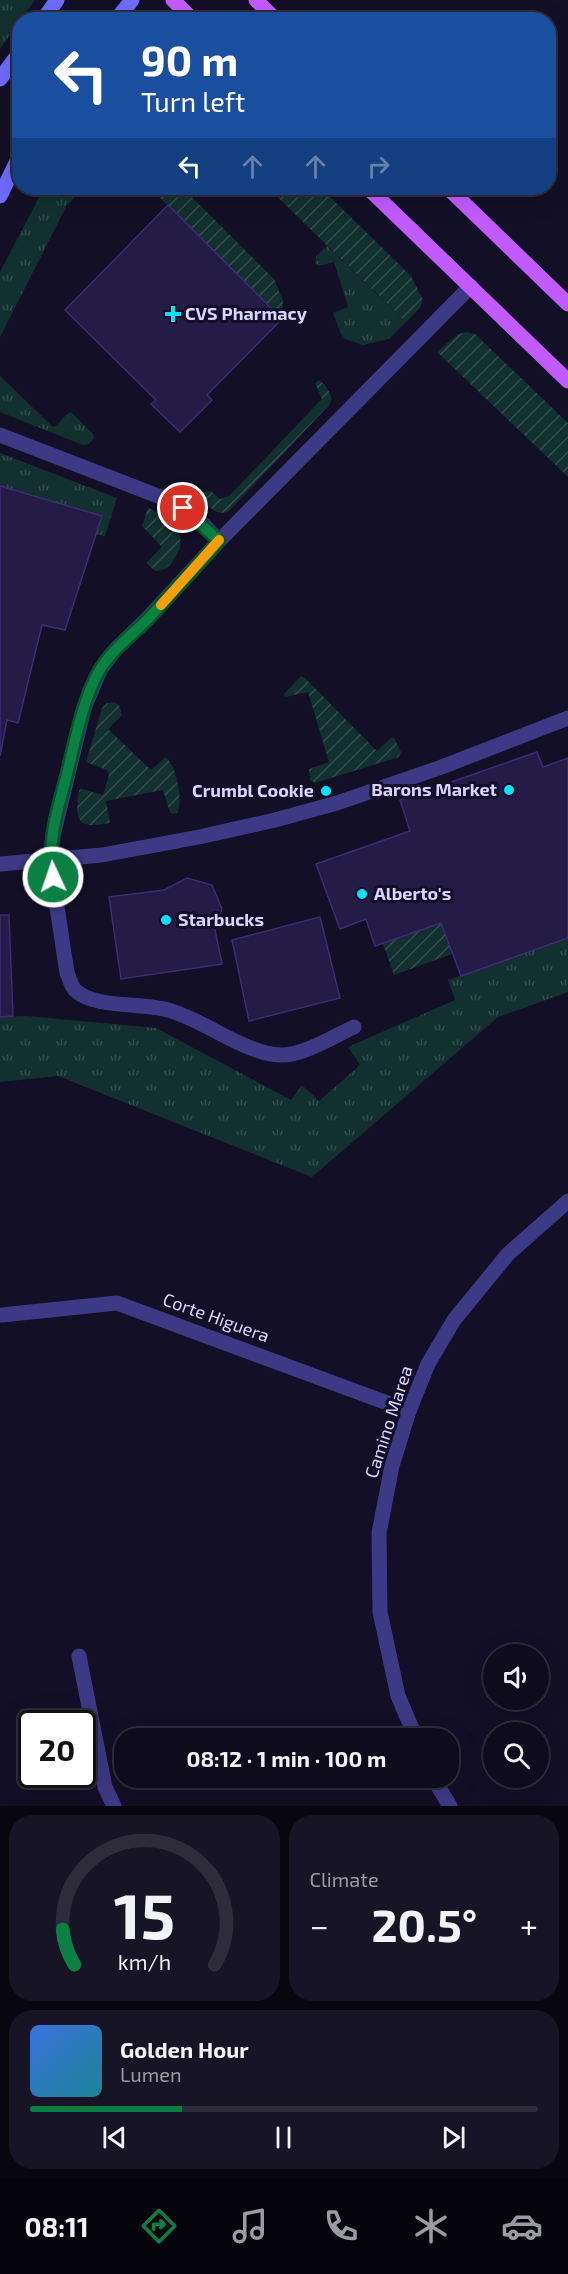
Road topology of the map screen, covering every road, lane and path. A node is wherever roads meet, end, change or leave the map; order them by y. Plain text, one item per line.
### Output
1 (132, 0) edge
2 (173, 0) edge
3 (256, 0) edge
4 (122, 12) edge
5 (186, 12) edge
6 (268, 12) edge
7 (12, 63) edge
8 (0, 79) edge
9 (12, 171) edge
10 (375, 195) edge
11 (455, 195) edge
12 (0, 196) edge
13 (471, 286) junction
14 (568, 304) edge
15 (568, 381) edge
16 (0, 435) edge
17 (219, 541) junction
18 (568, 718) edge
19 (50, 861) junction
20 (0, 864) edge
21 (354, 1027) dead end
22 (568, 1201) edge
23 (2, 1316) dead end
24 (409, 1411) junction
25 (79, 1656) dead end
26 (412, 1728) edge
27 (439, 1788) edge
28 (114, 1806) edge
29 (450, 1806) edge

1 - 4 main road
2 - 5 main road
3 - 6 main road
7 - 8 main road
9 - 12 main road
10 - 13 main road
11 - 14 main road
13 - 15 main road
13 - 17 street
16 - 17 street
17 - 19 street
18 - 19 street
19 - 20 street
19 - 21 street
22 - 24 street, Camino Marea
23 - 24 street, Corte Higuera
24 - 26 street, Camino Marea
25 - 28 street
27 - 29 street

